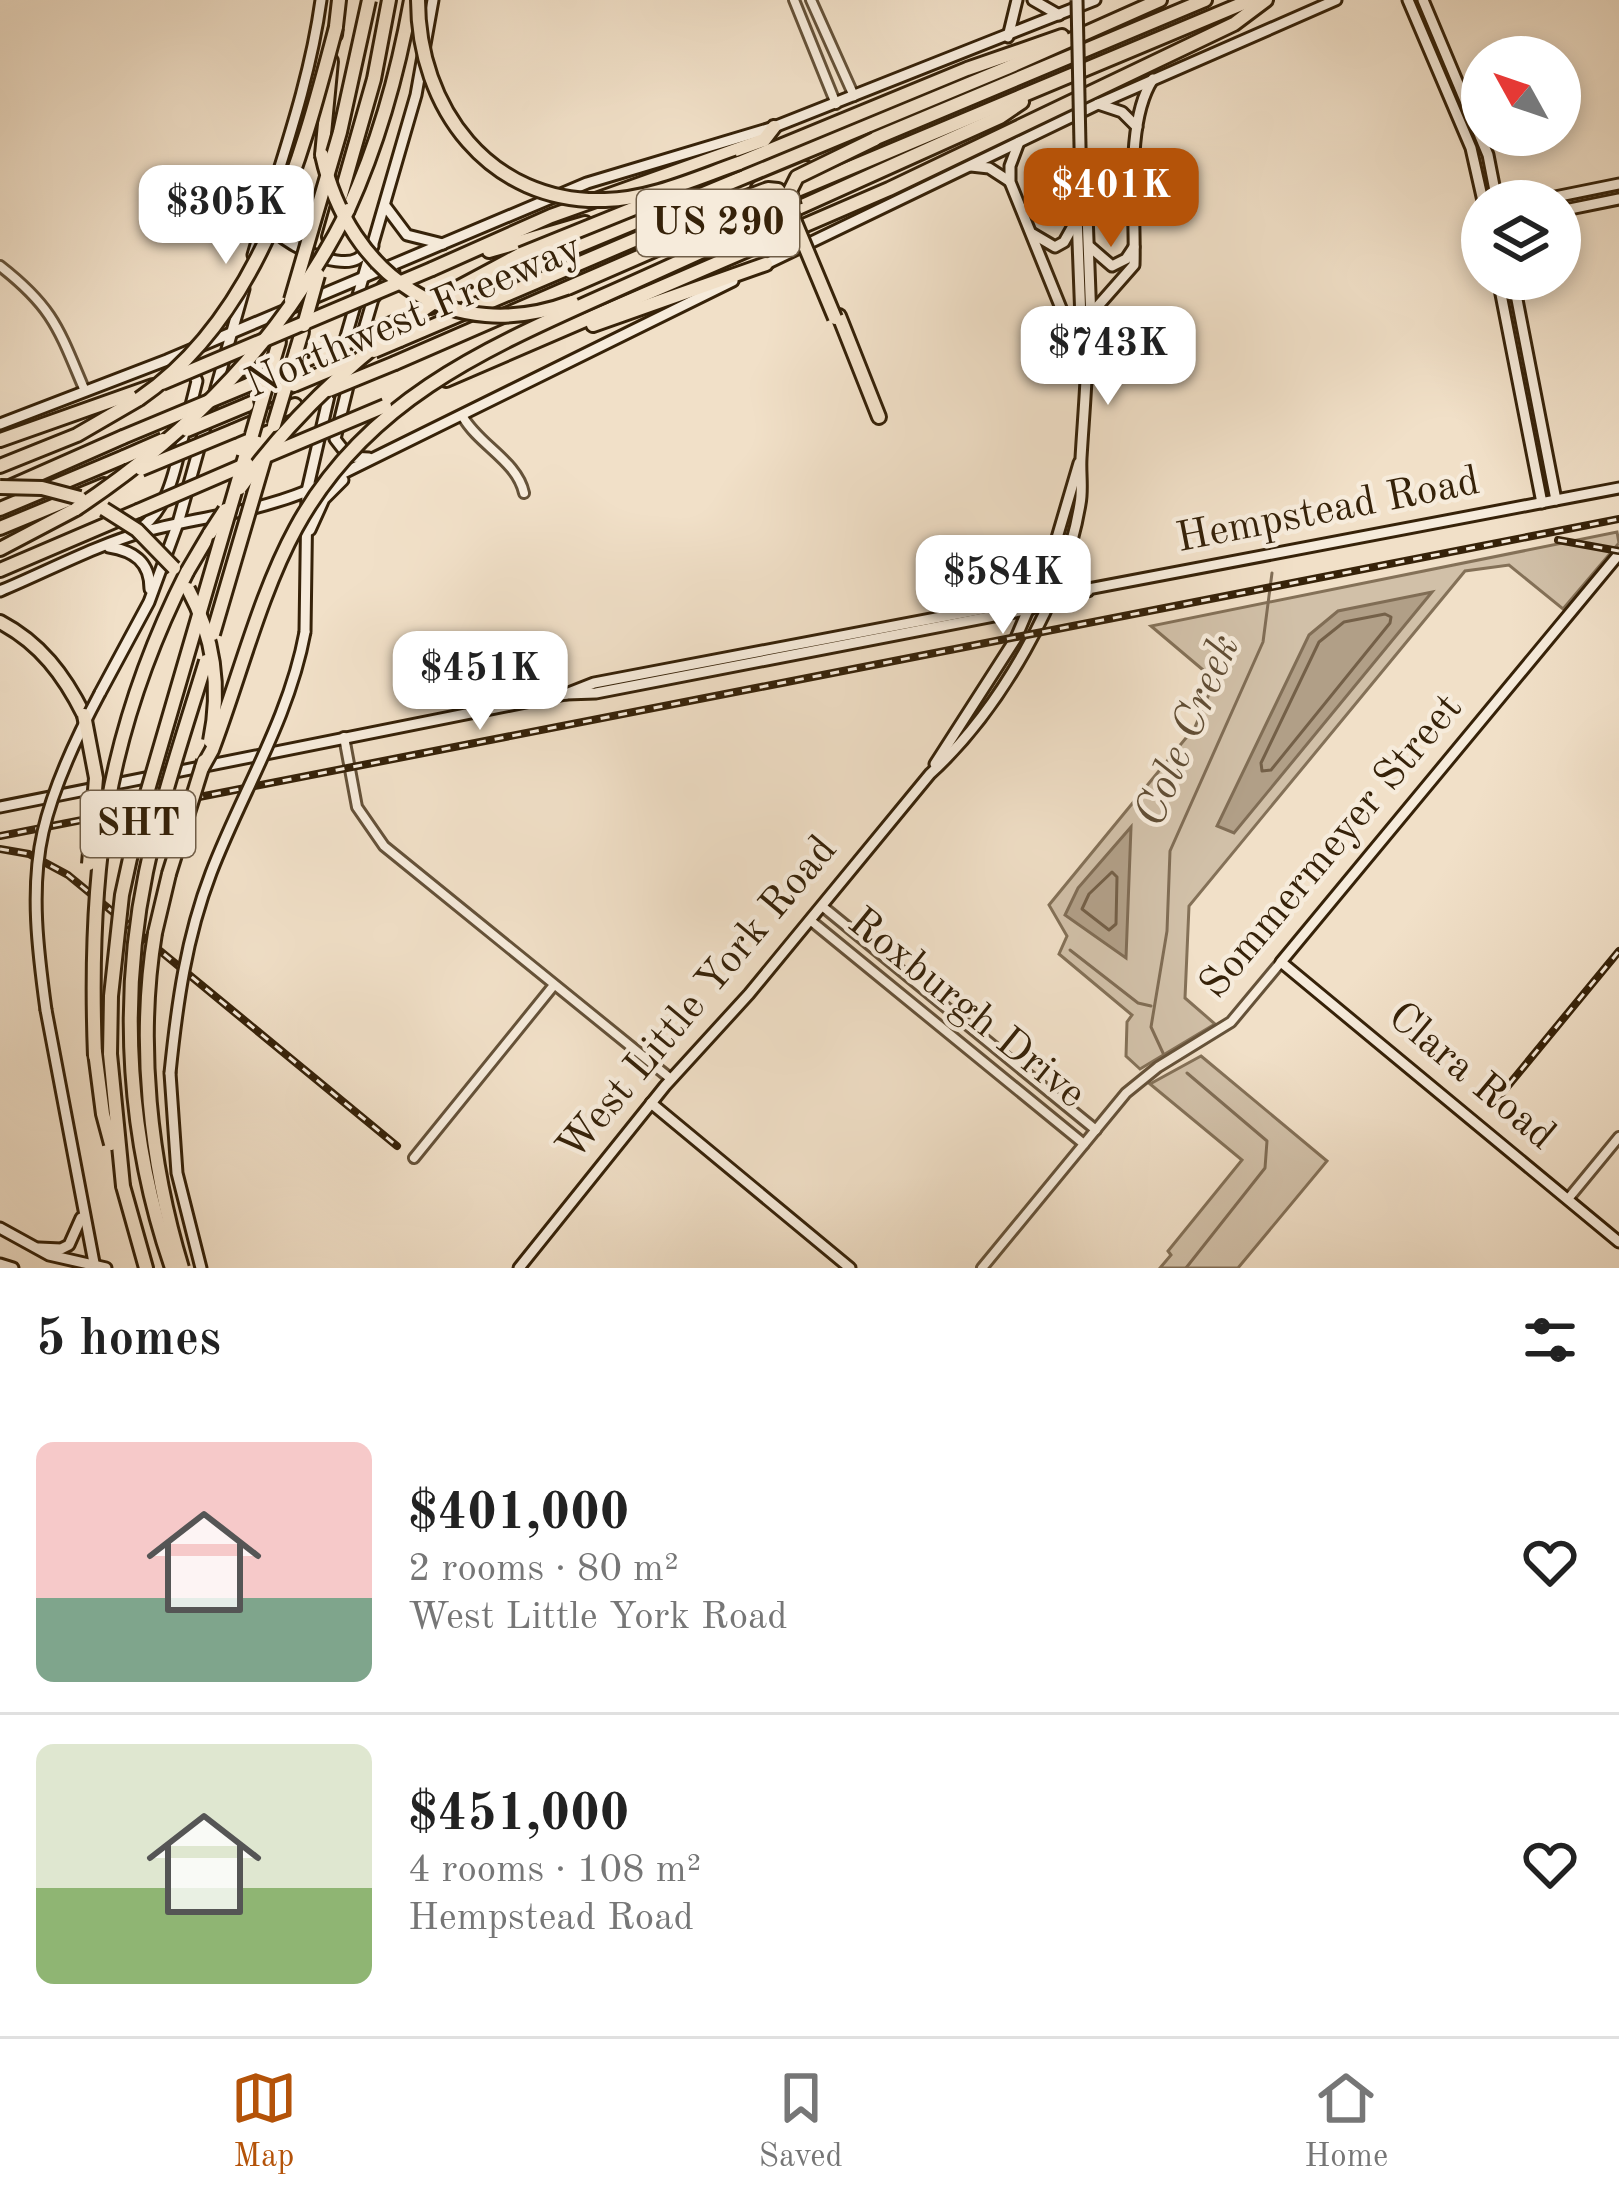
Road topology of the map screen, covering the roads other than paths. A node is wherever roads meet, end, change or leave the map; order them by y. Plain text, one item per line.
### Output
1 (320, 0) edge
2 (340, 0) edge
3 (369, 0) edge
4 (389, 0) edge
5 (414, 0) edge
6 (433, 0) edge
7 (794, 0) edge
8 (812, 0) edge
9 (1017, 0) edge
10 (1033, 0) edge
11 (1078, 0) edge
12 (1095, 0) edge
13 (1160, 0) edge
14 (1205, 0) edge
15 (1251, 0) edge
16 (1266, 0) edge
17 (1336, 0) edge
18 (1408, 0) edge
19 (1423, 0) edge
20 (1059, 15) junction
21 (1097, 26) junction
22 (336, 27) junction
23 (1008, 37) junction
24 (1451, 67) junction
25 (1438, 72) junction
26 (1153, 79) junction
27 (1042, 88) junction
28 (855, 97) junction
29 (1098, 104) junction
30 (836, 105) junction
31 (1137, 127) junction
32 (774, 128) junction
33 (874, 139) junction
34 (1019, 142) junction
35 (739, 163) junction
36 (971, 166) junction
37 (1478, 180) edge
38 (1493, 180) edge
39 (1010, 182) junction
40 (1619, 184) edge
41 (725, 187) junction
42 (1581, 192) edge
43 (1081, 194) junction
44 (1619, 199) edge
45 (385, 205) junction
46 (1581, 207) edge
47 (265, 213) junction
48 (1077, 215) junction
49 (661, 229) junction
50 (1031, 232) junction
51 (375, 244) junction
52 (443, 244) junction
53 (1088, 246) junction
54 (1134, 247) junction
55 (406, 260) junction
56 (766, 264) junction
57 (0, 266) edge
58 (432, 272) junction
59 (365, 277) junction
60 (631, 284) junction
61 (1502, 300) edge
62 (1517, 300) edge
63 (1090, 315) junction
64 (837, 317) junction
65 (231, 334) junction
66 (1528, 350) junction
67 (1084, 352) junction
68 (1513, 353) junction
69 (502, 357) junction
70 (167, 360) junction
71 (85, 391) junction
72 (463, 417) junction
73 (0, 424) edge
74 (0, 440) edge
75 (379, 458) junction
76 (1081, 458) junction
77 (0, 466) edge
78 (354, 470) junction
79 (1619, 488) edge
80 (0, 489) edge
81 (307, 491) junction
82 (524, 493) dead end
83 (1556, 500) junction
84 (1541, 503) junction
85 (0, 509) edge
86 (178, 523) junction
87 (0, 527) edge
88 (127, 537) junction
89 (306, 541) junction
90 (104, 547) junction
91 (0, 549) edge
92 (1619, 554) edge
93 (1062, 564) junction
94 (0, 570) edge
95 (0, 591) edge
96 (1088, 591) junction
97 (1035, 596) junction
98 (1049, 598) junction
99 (149, 602) junction
100 (1030, 609) junction
101 (0, 622) edge
102 (566, 694) junction
103 (344, 737) junction
104 (202, 768) junction
105 (930, 774) junction
106 (0, 807) edge
107 (822, 906) junction
108 (810, 920) junction
109 (1281, 962) junction
110 (905, 972) junction
111 (554, 985) junction
112 (894, 987) junction
113 (982, 1036) junction
114 (970, 1051) junction
115 (95, 1056) junction
116 (671, 1079) junction
117 (651, 1103) junction
118 (1096, 1130) junction
119 (1619, 1137) edge
120 (1084, 1144) junction
121 (414, 1158) dead end
122 (123, 1186) junction
123 (1568, 1199) junction
124 (83, 1212) junction
125 (0, 1228) edge
126 (1619, 1242) edge
127 (33, 1247) junction
128 (0, 1264) edge
129 (13, 1268) edge
130 (95, 1268) edge
131 (106, 1268) edge
132 (146, 1268) edge
133 (171, 1268) edge
134 (182, 1268) edge
135 (201, 1268) edge
136 (519, 1268) edge
137 (850, 1268) edge
138 (982, 1268) edge

1 - 47 main road
2 - 22 highway
3 - 122 highway, SHT, bridge
4 - 133 highway, SHT, bridge
5 - 35 highway, bridge
5 - 91 highway, bridge
6 - 45 main road
7 - 30 street
8 - 28 street
9 - 23 main road
10 - 20 main road
11 - 43 main road, West Little York Road, bridge
12 - 20 main road
13 - 21 highway, Northwest Freeway / US 290
14 - 33 highway
15 - 27 highway, Northwest Freeway / US 290
16 - 69 highway
17 - 26 main road
18 - 25 main road
19 - 24 main road
20 - 23 main road
21 - 35 highway
21 - 41 highway, Northwest Freeway / US 290
22 - 60 highway, bridge
22 - 77 highway, bridge
23 - 28 main road
24 - 25 main road
24 - 38 main road
25 - 37 main road
26 - 29 main road
26 - 31 main road
27 - 60 highway, bridge
27 - 87 highway, Northwest Freeway / US 290, bridge
28 - 30 main road
29 - 31 main road
29 - 34 main road
30 - 32 main road
31 - 54 main road
32 - 52 main road
32 - 58 highway
33 - 49 highway, bridge
33 - 64 highway, bridge
34 - 36 main road
34 - 39 main road
35 - 115 highway, bridge
36 - 39 main road
36 - 56 main road
39 - 50 main road
40 - 42 main road
41 - 58 highway
41 - 80 highway, Northwest Freeway / US 290, bridge
43 - 48 main road, West Little York Road
43 - 53 main road, West Little York Road
44 - 46 main road
45 - 51 main road
45 - 52 main road
47 - 51 main road
47 - 65 main road
48 - 50 main road
48 - 67 main road, West Little York Road
49 - 64 highway, bridge
49 - 85 highway, bridge
50 - 67 main road
51 - 59 main road
52 - 55 main road
53 - 54 main road
53 - 63 main road, West Little York Road
54 - 63 main road
55 - 59 main road
55 - 75 main road
56 - 69 highway
56 - 72 main road
57 - 71 street
58 - 74 highway, bridge
59 - 65 main road
59 - 81 main road
60 - 104 highway, bridge
61 - 68 main road
62 - 66 main road
63 - 67 main road, West Little York Road
64 - 64 highway
65 - 70 main road
65 - 86 main road
66 - 68 main road
66 - 83 main road
67 - 76 main road, West Little York Road
68 - 84 main road
69 - 94 highway, bridge
70 - 71 main road
70 - 88 main road
71 - 73 main road
72 - 75 main road
72 - 82 street
75 - 78 main road
76 - 93 main road, West Little York Road
76 - 97 main road, West Little York Road
78 - 81 main road
78 - 89 main road
79 - 83 main road, Hempstead Road
80 - 104 highway, bridge
81 - 86 main road
81 - 89 main road
83 - 84 main road, Hempstead Road
84 - 96 main road, Hempstead Road
86 - 88 main road
86 - 99 main road
88 - 90 main road
89 - 135 main road, bridge
90 - 95 main road
90 - 99 main road
92 - 109 main road, Sommermeyer Street
93 - 96 main road
93 - 98 main road, West Little York Road
96 - 98 main road, Hempstead Road
97 - 98 main road, Hempstead Road
97 - 100 main road, West Little York Road
97 - 102 main road, Hempstead Road
98 - 100 main road, Hempstead Road
98 - 105 main road, West Little York Road
99 - 124 main road, bridge
100 - 102 main road, Hempstead Road
100 - 105 main road, West Little York Road
101 - 115 highway, bridge
102 - 103 main road, Hempstead Road
103 - 106 main road, Hempstead Road
103 - 111 street
104 - 134 highway, bridge
105 - 107 main road, West Little York Road
107 - 108 main road, West Little York Road
107 - 110 street, Roxburgh Drive
108 - 112 street, Roxburgh Drive
108 - 116 main road, West Little York Road
109 - 118 street, Sommermeyer Street
109 - 123 main road, Clara Road
110 - 112 street
110 - 113 street, Roxburgh Drive
111 - 116 street
111 - 121 street
112 - 114 street, Roxburgh Drive
113 - 114 street
113 - 118 street, Roxburgh Drive
114 - 120 street, Roxburgh Drive
115 - 122 highway, bridge
116 - 117 main road, West Little York Road
117 - 136 main road, West Little York Road
117 - 137 main road
118 - 120 street, Sommermeyer Street
119 - 123 street
120 - 138 street, Sommermeyer Street
122 - 132 highway, SHT
123 - 126 main road, Clara Road
124 - 127 main road
124 - 130 main road
125 - 127 main road
127 - 130 main road
128 - 129 main road
130 - 131 main road
133 - 135 main road

